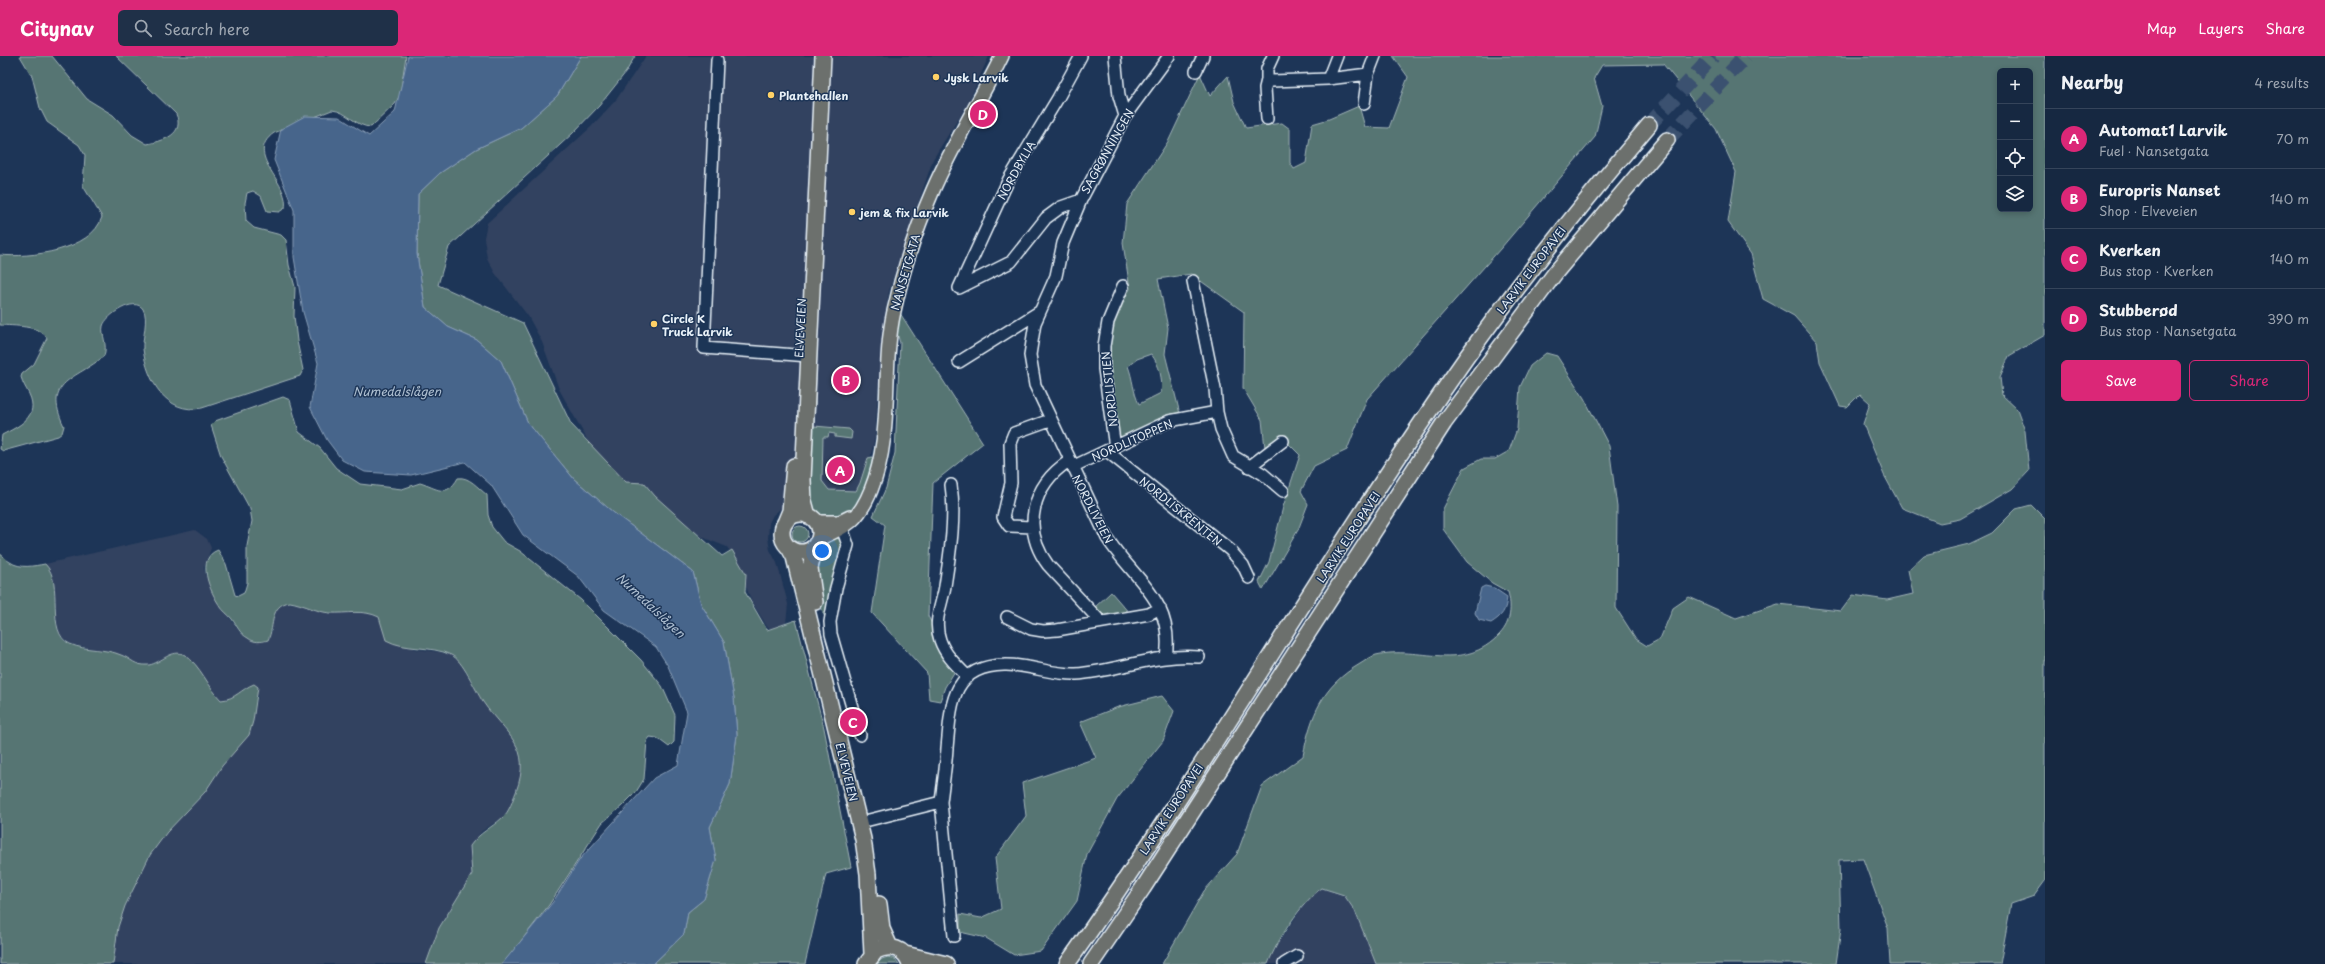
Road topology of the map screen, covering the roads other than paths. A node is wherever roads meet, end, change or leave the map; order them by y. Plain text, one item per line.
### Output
1 (823, 56) edge
2 (1002, 56) edge
3 (1081, 56) edge
4 (1116, 56) edge
5 (1169, 56) edge
6 (1203, 56) edge
7 (1273, 56) edge
8 (1337, 56) edge
9 (1375, 56) edge
10 (717, 60) dead end
11 (1196, 71) dead end
12 (1368, 74) junction
13 (1328, 79) junction
14 (1267, 80) junction
15 (1364, 104) dead end
16 (1125, 116) junction
17 (1267, 119) dead end
18 (1649, 125) tunnel mouth
19 (1667, 140) tunnel mouth
20 (1081, 200) junction
21 (1192, 281) dead end
22 (1123, 286) dead end
23 (959, 288) joint
24 (1039, 312) junction
25 (804, 355) junction
26 (959, 362) dead end
27 (1217, 412) junction
28 (1050, 420) junction
29 (1283, 441) dead end
30 (1111, 450) junction
31 (1071, 464) junction
32 (1249, 467) junction
33 (951, 485) dead end
34 (1283, 491) dead end
35 (812, 519) junction
36 (785, 523) junction
37 (842, 525) junction
38 (1032, 527) junction
39 (817, 542) junction
40 (789, 548) junction
41 (1249, 578) dead end
42 (1160, 608) junction
43 (1007, 617) dead end
44 (1101, 622) junction
45 (1166, 657) junction
46 (1199, 657) dead end
47 (968, 677) junction
48 (860, 735) dead end
49 (941, 802) junction
50 (870, 820) junction
51 (954, 936) dead end
52 (890, 947) junction
53 (1297, 956) dead end
54 (869, 959) edge
55 (908, 959) edge
56 (1068, 961) edge
57 (946, 964) edge
58 (1091, 964) edge
59 (1284, 964) edge

1 - 25 highway, ELVEVEIEN
2 - 37 main road, NANSETGATA
3 - 23 street, NORDBYLIA
4 - 16 street
5 - 16 street, SAGRØNNINGEN
6 - 11 street
7 - 14 street
8 - 13 street
9 - 12 street
10 - 25 street
12 - 13 street
12 - 15 street
13 - 14 street
14 - 17 street
16 - 20 street, SAGRØNNINGEN
18 - 56 highway, LARVIK EUROPAVEI
19 - 58 highway, LARVIK EUROPAVEI
20 - 23 street, SAGRØNNINGEN
20 - 24 street, NORDLIVEIEN
21 - 27 street
22 - 30 street, NORDLISTIEN
24 - 26 street
24 - 28 street, NORDLIVEIEN
25 - 35 highway, ELVEVEIEN
25 - 36 highway, ELVEVEIEN
27 - 30 street, NORDLITOPPEN
27 - 32 street
28 - 31 street, NORDLIVEIEN
28 - 38 street
29 - 32 street
30 - 31 street, NORDLITOPPEN
30 - 41 street, NORDLISKRENTEN
31 - 38 street, NORDLITOPPEN
31 - 42 street, NORDLIVEIEN
32 - 34 street
33 - 47 street
35 - 36 highway
35 - 37 main road
35 - 39 highway
36 - 40 highway
37 - 39 main road, NANSETGATA
37 - 48 street
38 - 44 street
39 - 40 highway
39 - 50 highway, ELVEVEIEN
40 - 54 highway, ELVEVEIEN
42 - 44 street
42 - 45 street, NORDLIVEIEN
43 - 44 street
45 - 46 street
45 - 47 street
47 - 49 street
49 - 50 street
49 - 51 street
50 - 52 highway, ELVEVEIEN
52 - 54 highway
52 - 55 highway
53 - 59 street
55 - 57 highway

